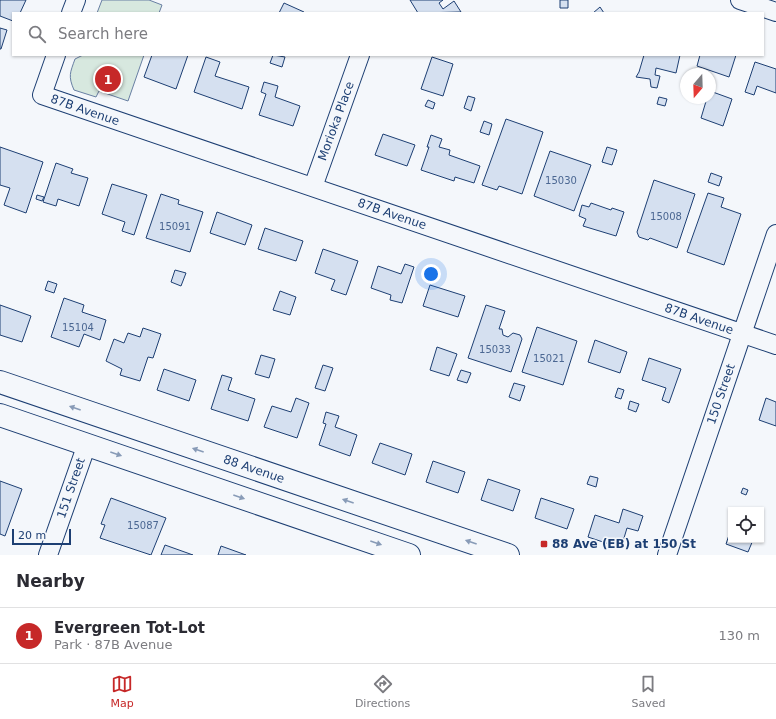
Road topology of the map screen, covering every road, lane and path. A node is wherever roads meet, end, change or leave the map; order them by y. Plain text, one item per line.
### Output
1 (76, 0) edge
2 (740, 0) edge
3 (71, 12) edge
4 (776, 12) edge
5 (56, 56) edge
6 (360, 56) edge
7 (313, 187) junction
8 (776, 234) edge
9 (742, 334) junction
10 (776, 345) edge
11 (0, 382) edge
12 (0, 415) edge
13 (87, 444) junction
14 (48, 555) edge
15 (409, 555) edge
16 (508, 555) edge
17 (667, 555) edge

1 - 3 street
2 - 4 street
5 - 7 street, 87B Avenue
6 - 7 street, Morioka Place
7 - 9 street, 87B Avenue
8 - 9 street, 150 Street
9 - 10 street, 87B Avenue
9 - 17 street, 150 Street
16 -> 11 main road, 88 Avenue
12 - 13 main road
13 - 14 street, 151 Street
13 -> 15 main road

